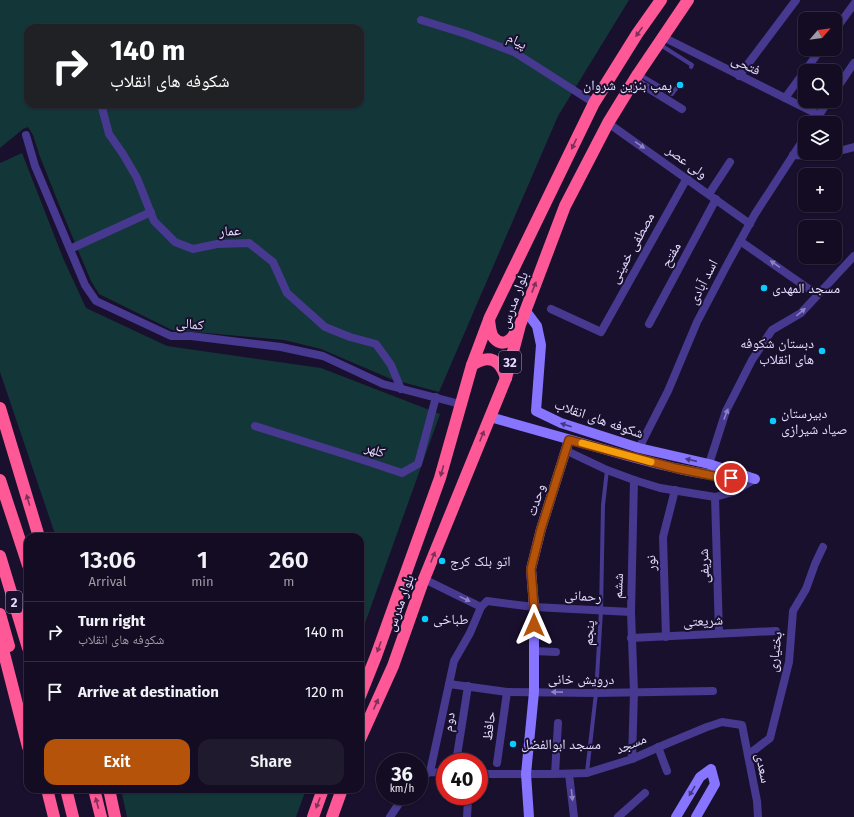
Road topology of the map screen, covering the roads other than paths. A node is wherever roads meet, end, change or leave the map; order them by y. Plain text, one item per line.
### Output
1 (661, 0) edge
2 (688, 0) edge
3 (796, 0) edge
4 (850, 0) edge
5 (854, 3) edge
6 (421, 20) dead end
7 (842, 20) edge
8 (661, 40) junction
9 (816, 56) edge
10 (854, 63) edge
11 (691, 67) dead end
12 (739, 76) junction
13 (636, 77) junction
14 (842, 81) edge
15 (678, 86) dead end
16 (785, 98) junction
17 (594, 103) junction
18 (102, 108) edge
19 (824, 108) edge
20 (682, 109) dead end
21 (819, 115) joint
22 (608, 123) junction
23 (26, 135) dead end
24 (854, 147) edge
25 (798, 148) edge
26 (842, 150) edge
27 (794, 155) junction
28 (798, 155) edge
29 (730, 162) dead end
30 (687, 178) junction
31 (709, 194) junction
32 (716, 199) junction
33 (151, 212) junction
34 (750, 224) junction
35 (740, 241) junction
36 (70, 249) junction
37 (854, 256) edge
38 (820, 293) junction
39 (551, 308) dead end
40 (525, 310) junction
41 (489, 320) junction
42 (649, 324) dead end
43 (520, 326) junction
44 (472, 365) junction
45 (506, 378) junction
46 (401, 389) junction
47 (436, 398) junction
48 (460, 404) junction
49 (0, 408) edge
50 (490, 417) junction
51 (255, 426) dead end
52 (569, 440) junction
53 (639, 448) junction
54 (567, 451) junction
55 (709, 464) junction
56 (607, 470) junction
57 (755, 479) junction
58 (0, 480) edge
59 (634, 480) junction
60 (675, 490) junction
61 (715, 497) junction
62 (38, 533) edge
63 (823, 547) dead end
64 (24, 553) edge
65 (0, 556) edge
66 (424, 579) junction
67 (481, 607) junction
68 (534, 607) junction
69 (601, 610) junction
70 (631, 612) junction
71 (0, 614) edge
72 (776, 631) dead end
73 (719, 634) junction
74 (24, 635) edge
75 (666, 637) junction
76 (0, 638) edge
77 (632, 638) junction
78 (534, 651) junction
79 (556, 652) dead end
80 (449, 684) junction
81 (364, 686) edge
82 (468, 686) junction
83 (713, 691) dead end
84 (507, 692) junction
85 (534, 692) junction
86 (634, 692) junction
87 (596, 693) junction
88 (24, 703) edge
89 (558, 723) dead end
90 (742, 725) joint
91 (364, 730) edge
92 (24, 731) edge
93 (658, 747) junction
94 (457, 753) edge
95 (748, 755) junction
96 (632, 759) junction
97 (497, 763) dead end
98 (667, 771) dead end
99 (430, 772) joint
100 (436, 772) edge
101 (587, 773) junction
102 (488, 774) edge
103 (526, 774) junction
104 (555, 774) junction
105 (569, 774) junction
106 (40, 793) edge
107 (48, 793) edge
108 (67, 793) edge
109 (95, 793) edge
110 (109, 793) edge
111 (322, 793) edge
112 (341, 793) edge
113 (346, 793) edge
114 (645, 793) dead end
115 (398, 805) edge
116 (468, 805) edge
117 (45, 817) edge
118 (54, 817) edge
119 (73, 817) edge
120 (101, 817) edge
121 (115, 817) edge
122 (313, 817) edge
123 (332, 817) edge
124 (340, 817) edge
125 (390, 817) edge
126 (467, 817) edge
127 (529, 817) edge
128 (574, 817) edge
129 (618, 817) edge
130 (676, 817) edge
131 (696, 817) edge
132 (758, 817) edge

1 -> 17 highway, بلوار مدرس / 32
2 - 8 highway, بلوار مدرس / 32
3 - 12 street
4 - 5 street
5 - 7 street
6 - 17 street, پیام
8 - 11 lane
8 - 12 street, فتحی
8 - 13 highway, بلوار مدرس / 32
9 - 16 street
10 - 14 street
12 - 16 street, فتحی
13 - 15 lane
13 - 20 street
13 - 22 highway, بلوار مدرس / 32
16 - 21 street, فتحی
17 -> 41 highway, بلوار مدرس / 32
18 - 33 street, عمار
19 - 21 street
22 -> 30 street, ولی عصر
40 -> 22 highway, بلوار مدرس / 32
23 - 36 street, کمالی
24 - 26 street
25 - 27 street, اسد آبادی
27 - 28 street
27 - 34 street, اسد آبادی
29 - 31 street
30 - 31 street, ولی عصر
30 - 39 street, مصطفی خمینی
31 - 32 street, ولی عصر
32 - 34 street, ولی عصر
32 - 42 street, مفتح
33 - 36 street
33 - 46 street, عمار
34 - 35 street, اسد آبادی
38 -> 35 street
35 - 53 street, اسد آبادی
36 - 46 street, کمالی
37 - 38 street
55 -> 38 street
40 - 43 highway, بلوار مدرس / 32
53 -> 40 street, شکوفه های انقلاب
41 - 43 highway
41 - 44 highway, بلوار مدرس / 32
43 - 45 highway, بلوار مدرس / 32
44 - 45 highway
44 - 48 highway, بلوار مدرس / 32
45 - 50 highway, بلوار مدرس / 32
46 - 47 street, کمالی
47 - 48 street, کمالی
47 - 51 street, کلهر
48 -> 81 highway, بلوار مدرس / 32
62 -> 49 highway
50 - 52 street, شکوفه های انقلاب
66 -> 50 highway, بلوار مدرس / 32
52 - 54 street
52 - 57 street, شکوفه های انقلاب
55 -> 53 street, شکوفه های انقلاب
54 - 56 street
54 - 68 street, وحدت
55 - 57 street, شکوفه های انقلاب
56 - 59 street
56 - 69 lane, پنجم
57 - 61 street
58 - 64 highway
59 - 60 street
59 - 70 street, ششم
60 - 61 street
60 - 75 street, نور
61 - 73 street, شریفی
63 - 95 street, بختیاری
65 - 74 highway, 2
66 -> 67 street
91 -> 66 highway, بلوار مدرس / 32
67 - 68 street, رحمانی
67 - 80 street
68 - 69 street, رحمانی
68 - 78 street, وحدت
69 - 70 street, رحمانی
69 - 87 lane, پنجم
70 - 77 street, ششم
71 - 88 highway
72 - 73 street, شریعتی
73 - 75 street, شریعتی
75 - 77 street, شریعتی
76 - 92 highway
77 - 86 street, ششم
78 - 79 street
78 - 85 street, وحدت
80 - 82 street, درویش خانی
80 - 99 street
82 - 84 street, درویش خانی
82 - 94 street, دوم
83 - 86 street, درویش خانی
84 - 85 street, درویش خانی
84 - 97 street, حافظ
87 -> 85 street, درویش خانی
85 - 103 street, وحدت
86 - 87 street, درویش خانی
86 - 96 street, ششم
87 - 101 lane, پنجم
89 - 104 street
90 - 93 street, مسجد
90 - 95 street, سعدی
93 - 96 street, مسجد
93 - 98 street
95 - 132 street, سعدی
96 - 101 street, مسجد
99 - 100 street
101 - 105 street, مسجد
102 - 103 street, مسجد
103 - 104 street, مسجد
103 - 127 street, وحدت
104 - 105 street, مسجد
105 -> 128 street
106 - 117 highway
107 - 118 highway
108 - 119 highway
120 -> 109 highway
110 - 121 highway
111 -> 122 highway
112 - 123 highway
113 - 124 highway
114 - 129 street
115 - 125 street
116 - 126 street
131 -> 130 street

